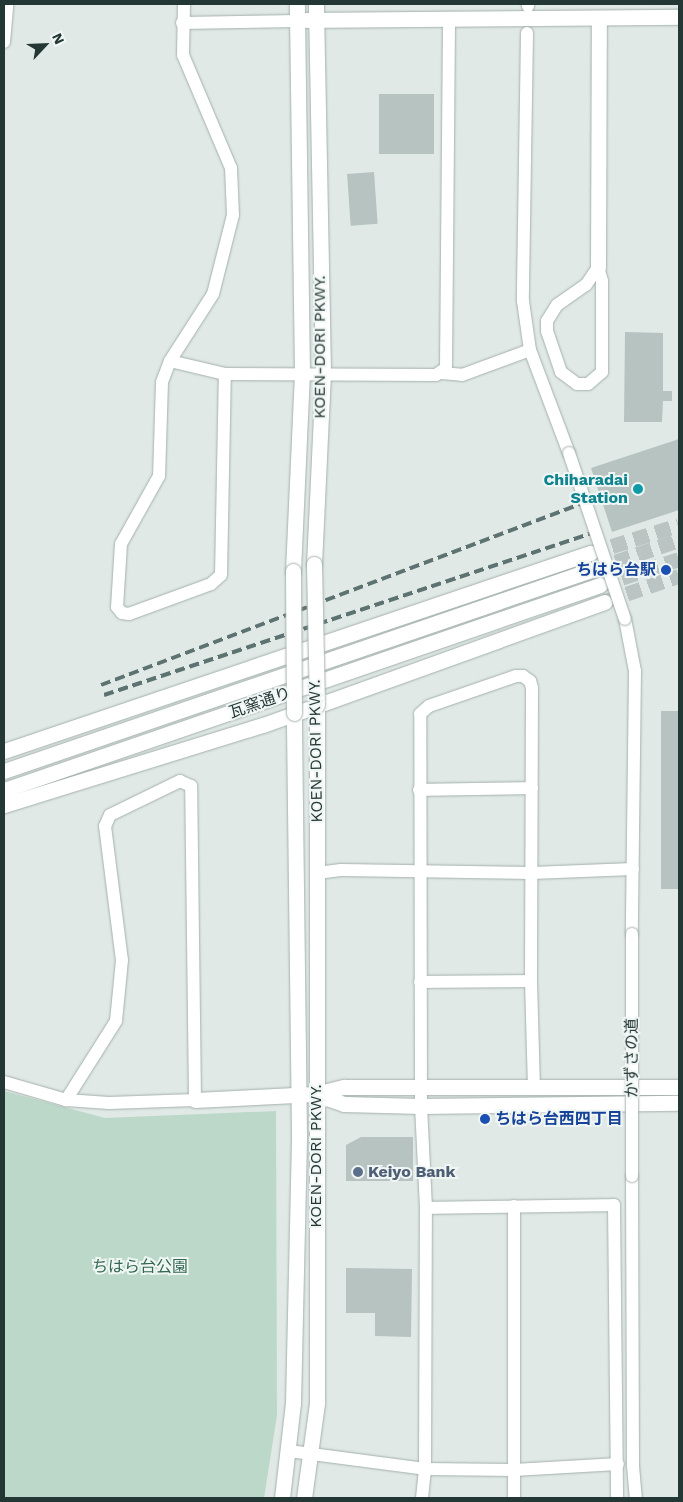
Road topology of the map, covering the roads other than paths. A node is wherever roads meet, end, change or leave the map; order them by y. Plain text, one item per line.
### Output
1 (7, 4) edge
2 (184, 4) edge
3 (297, 4) edge
4 (316, 4) edge
5 (679, 18) edge
6 (599, 19) junction
7 (316, 20) junction
8 (450, 20) junction
9 (297, 21) junction
10 (182, 23) junction
11 (527, 33) dead end
12 (4, 42) edge
13 (598, 267) junction
14 (530, 350) junction
15 (170, 361) junction
16 (323, 372) junction
17 (441, 372) junction
18 (302, 373) junction
19 (225, 374) junction
20 (590, 553) tunnel mouth
21 (594, 569) tunnel mouth
22 (600, 585) tunnel mouth
23 (604, 602) tunnel mouth
24 (315, 646) junction
25 (294, 653) junction
26 (317, 705) junction
27 (294, 713) junction
28 (6, 750) edge
29 (4, 770) edge
30 (532, 788) junction
31 (4, 790) edge
32 (419, 790) junction
33 (4, 805) edge
34 (633, 869) junction
35 (318, 873) junction
36 (419, 873) junction
37 (532, 873) junction
38 (531, 981) junction
39 (420, 982) junction
40 (4, 1082) edge
41 (534, 1086) junction
42 (421, 1087) junction
43 (679, 1087) edge
44 (315, 1094) junction
45 (298, 1095) junction
46 (66, 1100) junction
47 (195, 1100) junction
48 (679, 1103) edge
49 (421, 1106) junction
50 (514, 1206) junction
51 (426, 1208) junction
52 (289, 1452) junction
53 (310, 1456) junction
54 (618, 1464) junction
55 (425, 1469) junction
56 (514, 1470) junction
57 (282, 1498) edge
58 (304, 1498) edge
59 (422, 1498) edge
60 (514, 1498) edge
61 (617, 1498) edge
62 (636, 1498) edge

1 - 12 street
2 - 10 street
3 - 9 street, KOEN-DORI PKWY.
4 - 7 street, KOEN-DORI PKWY.
5 - 6 street
6 - 8 street
6 - 13 street
7 - 8 street
7 - 9 street
7 - 16 street, KOEN-DORI PKWY.
8 - 17 street
9 - 10 street
9 - 18 street, KOEN-DORI PKWY.
10 - 15 street
11 - 14 street, かずさの道
13 - 13 street
14 - 17 street
14 - 34 street, かずさの道, bridge
15 - 19 street
15 - 19 street
16 - 17 street
16 - 18 street
16 - 24 street, KOEN-DORI PKWY., bridge
18 - 19 street
18 - 25 street, KOEN-DORI PKWY., bridge
20 - 24 street
21 - 29 street, 瓦窯通り
22 - 31 street, 瓦窯通り
23 - 26 street
24 - 25 street
24 - 26 street, KOEN-DORI PKWY., bridge
25 - 27 street, KOEN-DORI PKWY., bridge
25 - 28 street
26 - 27 street
26 - 35 street, KOEN-DORI PKWY.
27 - 33 street
27 - 45 street, KOEN-DORI PKWY.
30 - 32 street
30 - 32 street
30 - 37 street
32 - 36 street
34 - 37 street
34 - 62 street, かずさの道, bridge
35 - 36 street
35 - 44 street, KOEN-DORI PKWY.
36 - 37 street
36 - 39 street
37 - 38 street
38 - 39 street
38 - 41 street
39 - 42 street
40 - 46 street
41 - 42 street
41 - 43 street
42 - 44 street
42 - 49 street
44 - 45 street
44 - 49 street
44 - 53 street, KOEN-DORI PKWY.
45 - 47 street
45 - 52 street, KOEN-DORI PKWY.
46 - 47 street
46 - 47 street
48 - 49 street
49 - 51 street
50 - 51 street
50 - 54 street
50 - 56 street
51 - 55 street
52 - 53 street
52 - 57 street, KOEN-DORI PKWY.
53 - 55 street
53 - 58 street, KOEN-DORI PKWY.
54 - 56 street
54 - 61 street
55 - 56 street
55 - 59 street
56 - 60 street

